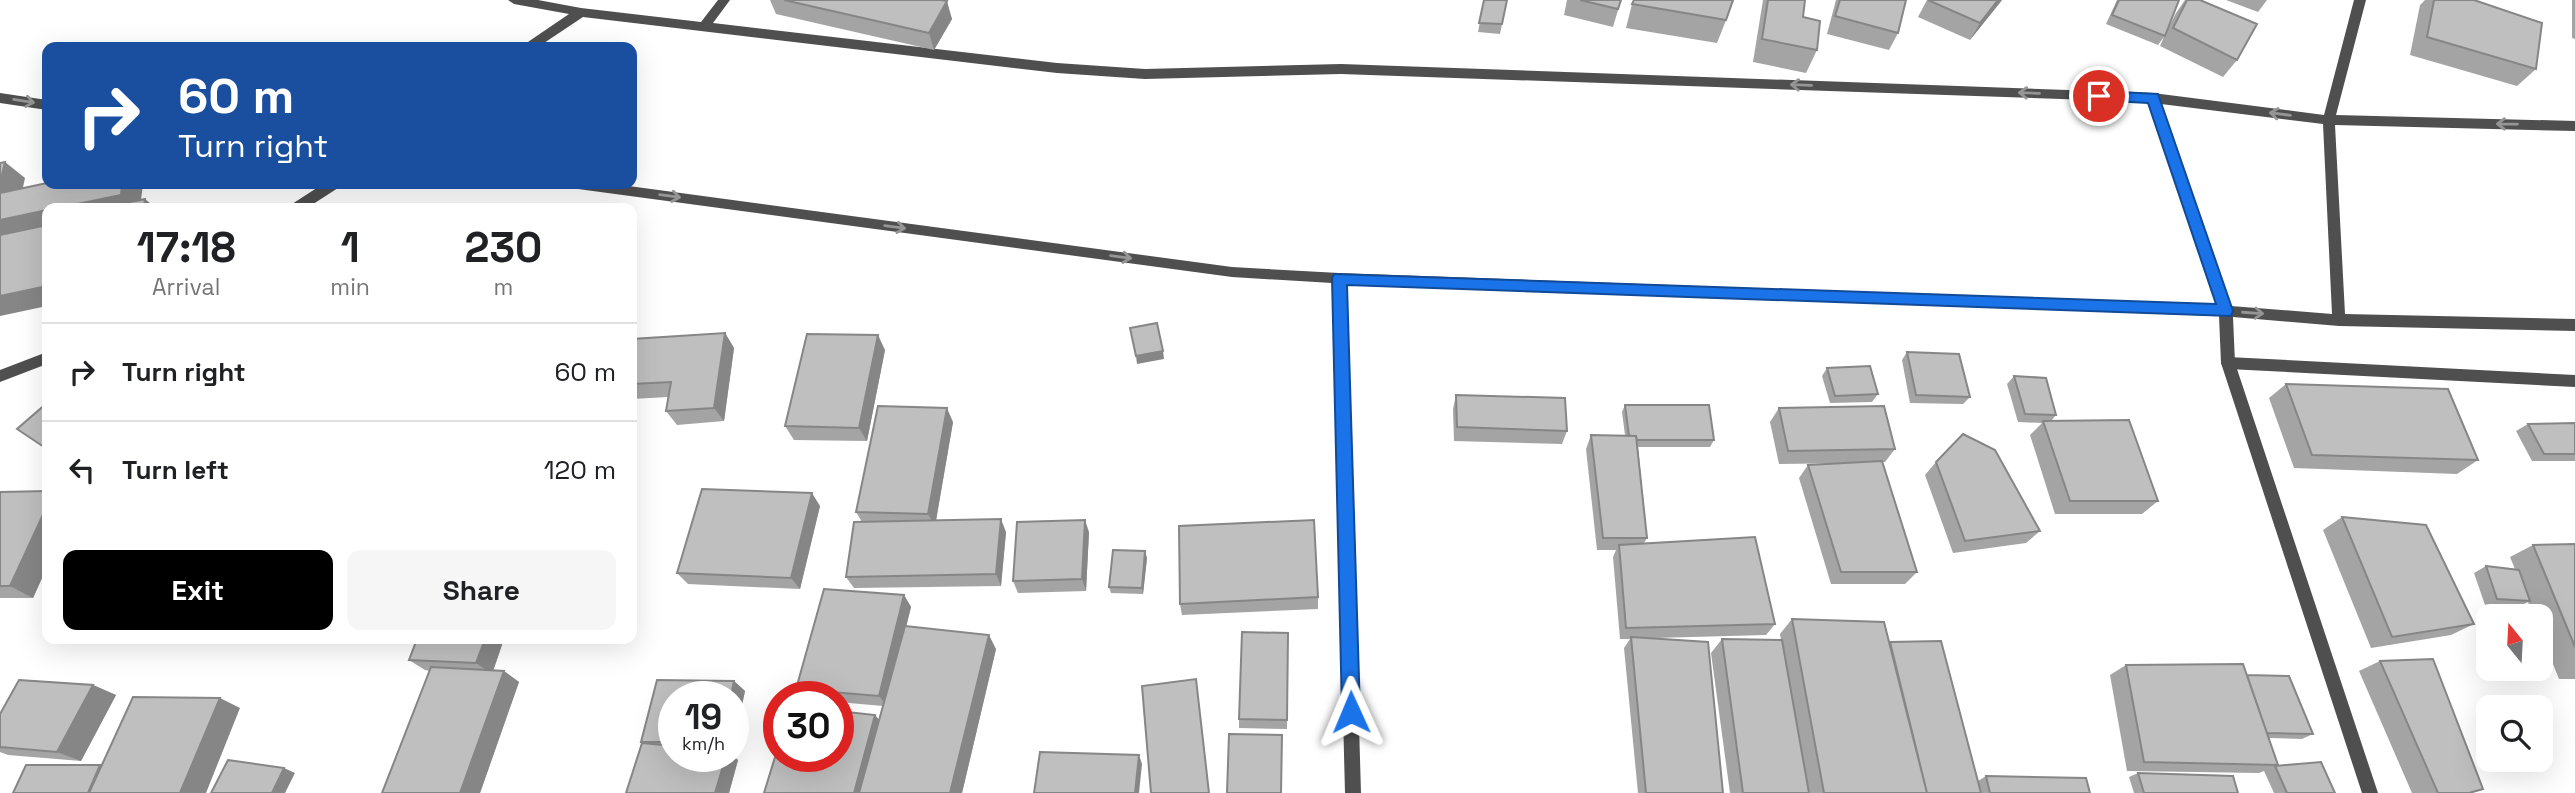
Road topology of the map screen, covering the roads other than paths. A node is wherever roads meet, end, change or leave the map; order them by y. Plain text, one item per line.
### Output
1 (514, 0) edge
2 (724, 0) edge
3 (2360, 0) edge
4 (581, 12) junction
5 (705, 25) junction
6 (536, 42) edge
7 (0, 98) edge
8 (2153, 98) junction
9 (42, 104) edge
10 (2329, 120) junction
11 (2575, 126) edge
12 (326, 189) edge
13 (615, 189) edge
14 (304, 203) edge
15 (1339, 278) junction
16 (2225, 311) junction
17 (2339, 320) junction
18 (2575, 325) edge
19 (42, 360) edge
20 (2228, 363) junction
21 (0, 376) edge
22 (2575, 381) edge
23 (1353, 793) edge
24 (2370, 793) edge

1 - 4 street
2 - 5 street
3 - 10 street
4 - 5 street
4 - 6 street
8 -> 5 street
7 -> 9 street
10 -> 8 street
8 - 16 street
11 -> 10 street
10 - 17 street
12 - 14 street
13 -> 15 street
15 - 16 street
15 - 23 street
16 -> 17 street
16 - 20 street
17 - 18 street
19 - 21 street
20 - 22 street
20 - 24 street

